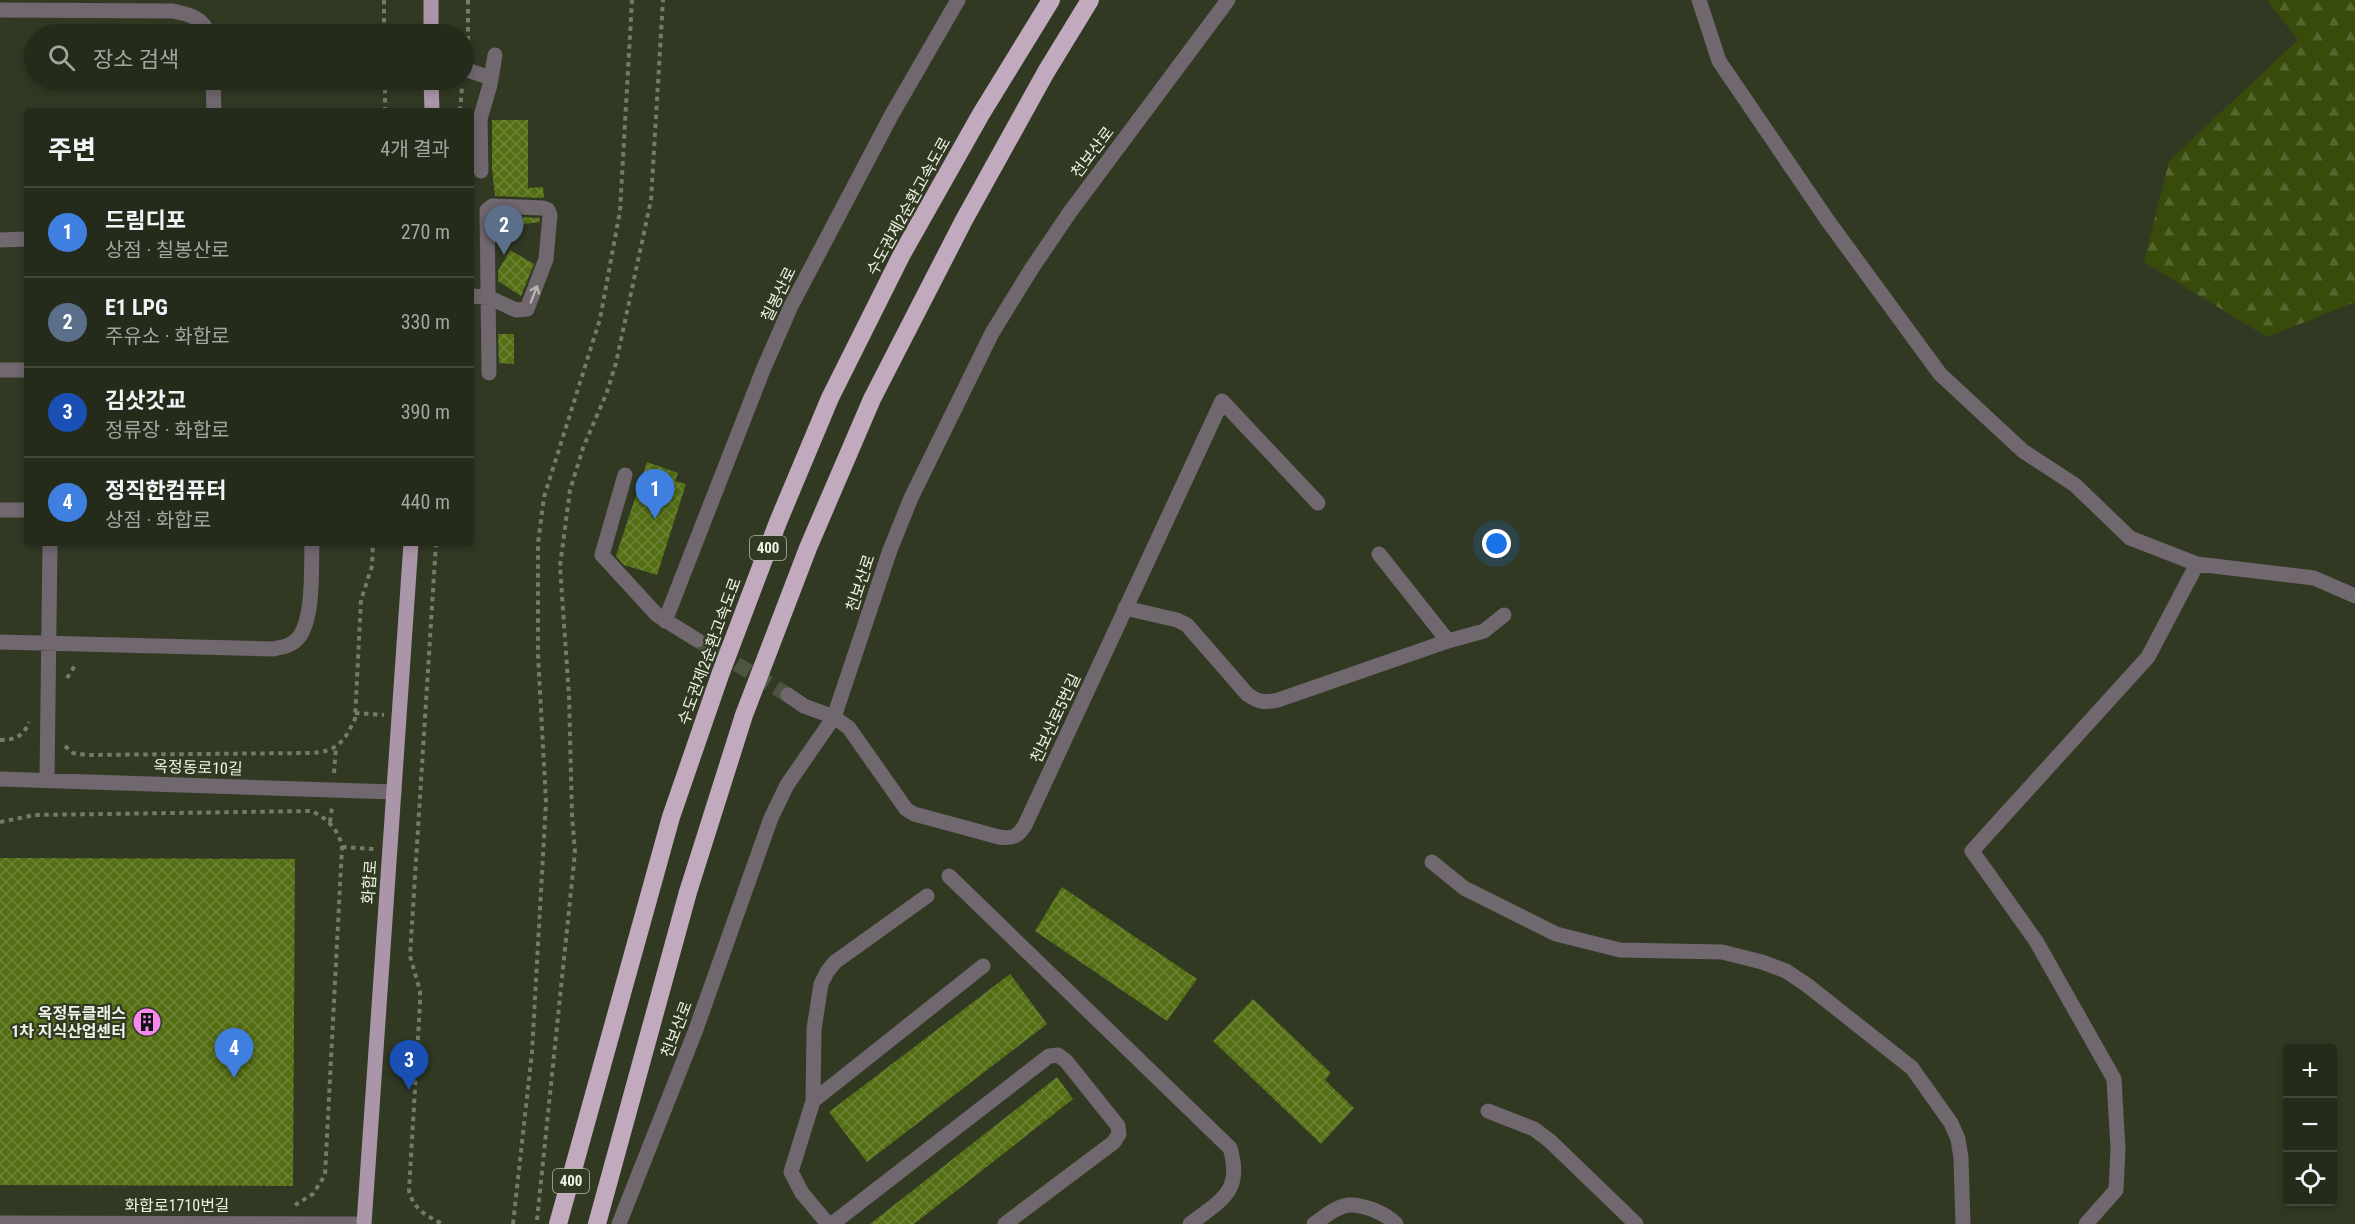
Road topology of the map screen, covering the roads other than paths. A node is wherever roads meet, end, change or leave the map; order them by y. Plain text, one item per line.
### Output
1 (431, 0) edge
2 (958, 0) edge
3 (1051, 0) edge
4 (1090, 0) edge
5 (1104, 0) edge
6 (1228, 0) edge
7 (1699, 0) edge
8 (0, 10) edge
9 (203, 24) edge
10 (431, 24) edge
11 (495, 55) dead end
12 (1046, 72) junction
13 (474, 73) edge
14 (491, 78) junction
15 (213, 90) edge
16 (431, 90) edge
17 (214, 108) edge
18 (432, 108) edge
19 (481, 171) dead end
20 (24, 239) edge
21 (0, 240) edge
22 (474, 296) edge
23 (488, 297) junction
24 (0, 370) edge
25 (24, 370) edge
26 (489, 373) dead end
27 (625, 475) dead end
28 (1318, 503) dead end
29 (0, 510) edge
30 (24, 510) edge
31 (50, 546) edge
32 (312, 546) edge
33 (411, 546) edge
34 (1379, 554) dead end
35 (2197, 564) junction
36 (2355, 596) edge
37 (1125, 608) junction
38 (1504, 615) dead end
39 (664, 621) junction
40 (697, 640) tunnel mouth
41 (1448, 641) junction
42 (0, 642) edge
43 (49, 642) junction
44 (788, 695) tunnel mouth
45 (834, 717) junction
46 (0, 779) edge
47 (47, 780) junction
48 (394, 792) junction
49 (1432, 862) dead end
50 (949, 876) dead end
51 (927, 896) dead end
52 (983, 966) dead end
53 (813, 1101) junction
54 (1488, 1110) dead end
55 (0, 1223) edge
56 (122, 1224) edge
57 (355, 1224) edge
58 (364, 1224) edge
59 (558, 1224) edge
60 (597, 1224) edge
61 (619, 1224) edge
62 (830, 1224) edge
63 (1005, 1224) edge
64 (1190, 1224) edge
65 (1314, 1224) edge
66 (1396, 1224) edge
67 (1636, 1224) edge
68 (1963, 1224) edge
69 (2086, 1224) edge

1 - 10 main road
2 - 39 street, 칠봉산로
3 - 59 highway, 수도권제2순환고속도로 / 400
4 - 12 highway, 400
5 - 12 highway
6 - 45 street, 천보산로
7 - 35 street
8 - 9 street
11 - 14 street
12 - 60 highway, 400
13 - 14 street
14 - 19 street
15 - 17 street
16 - 18 main road
20 - 21 street
22 - 23 street
23 -> 23 street
23 - 26 street
24 - 25 street
27 - 39 street
28 - 37 street, 천보산로5번길
29 - 30 street
31 - 43 street
32 - 43 street
33 - 48 main road, 화합로
34 - 41 street
35 - 36 street
35 - 69 street
37 - 41 street
37 - 45 street, 천보산로5번길
38 - 41 street
39 - 40 street
42 - 43 street
43 - 47 street
44 - 45 street
45 - 61 street, 천보산로
46 - 47 street, 옥정동로10길
47 - 48 street, 옥정동로10길
48 - 58 main road, 화합로
49 - 68 street
50 - 64 street
51 - 53 street
52 - 53 street
53 - 62 street
54 - 67 street
55 - 56 street, 화합로1710번길
56 - 57 street, 화합로1710번길
62 - 63 street
65 - 66 street

